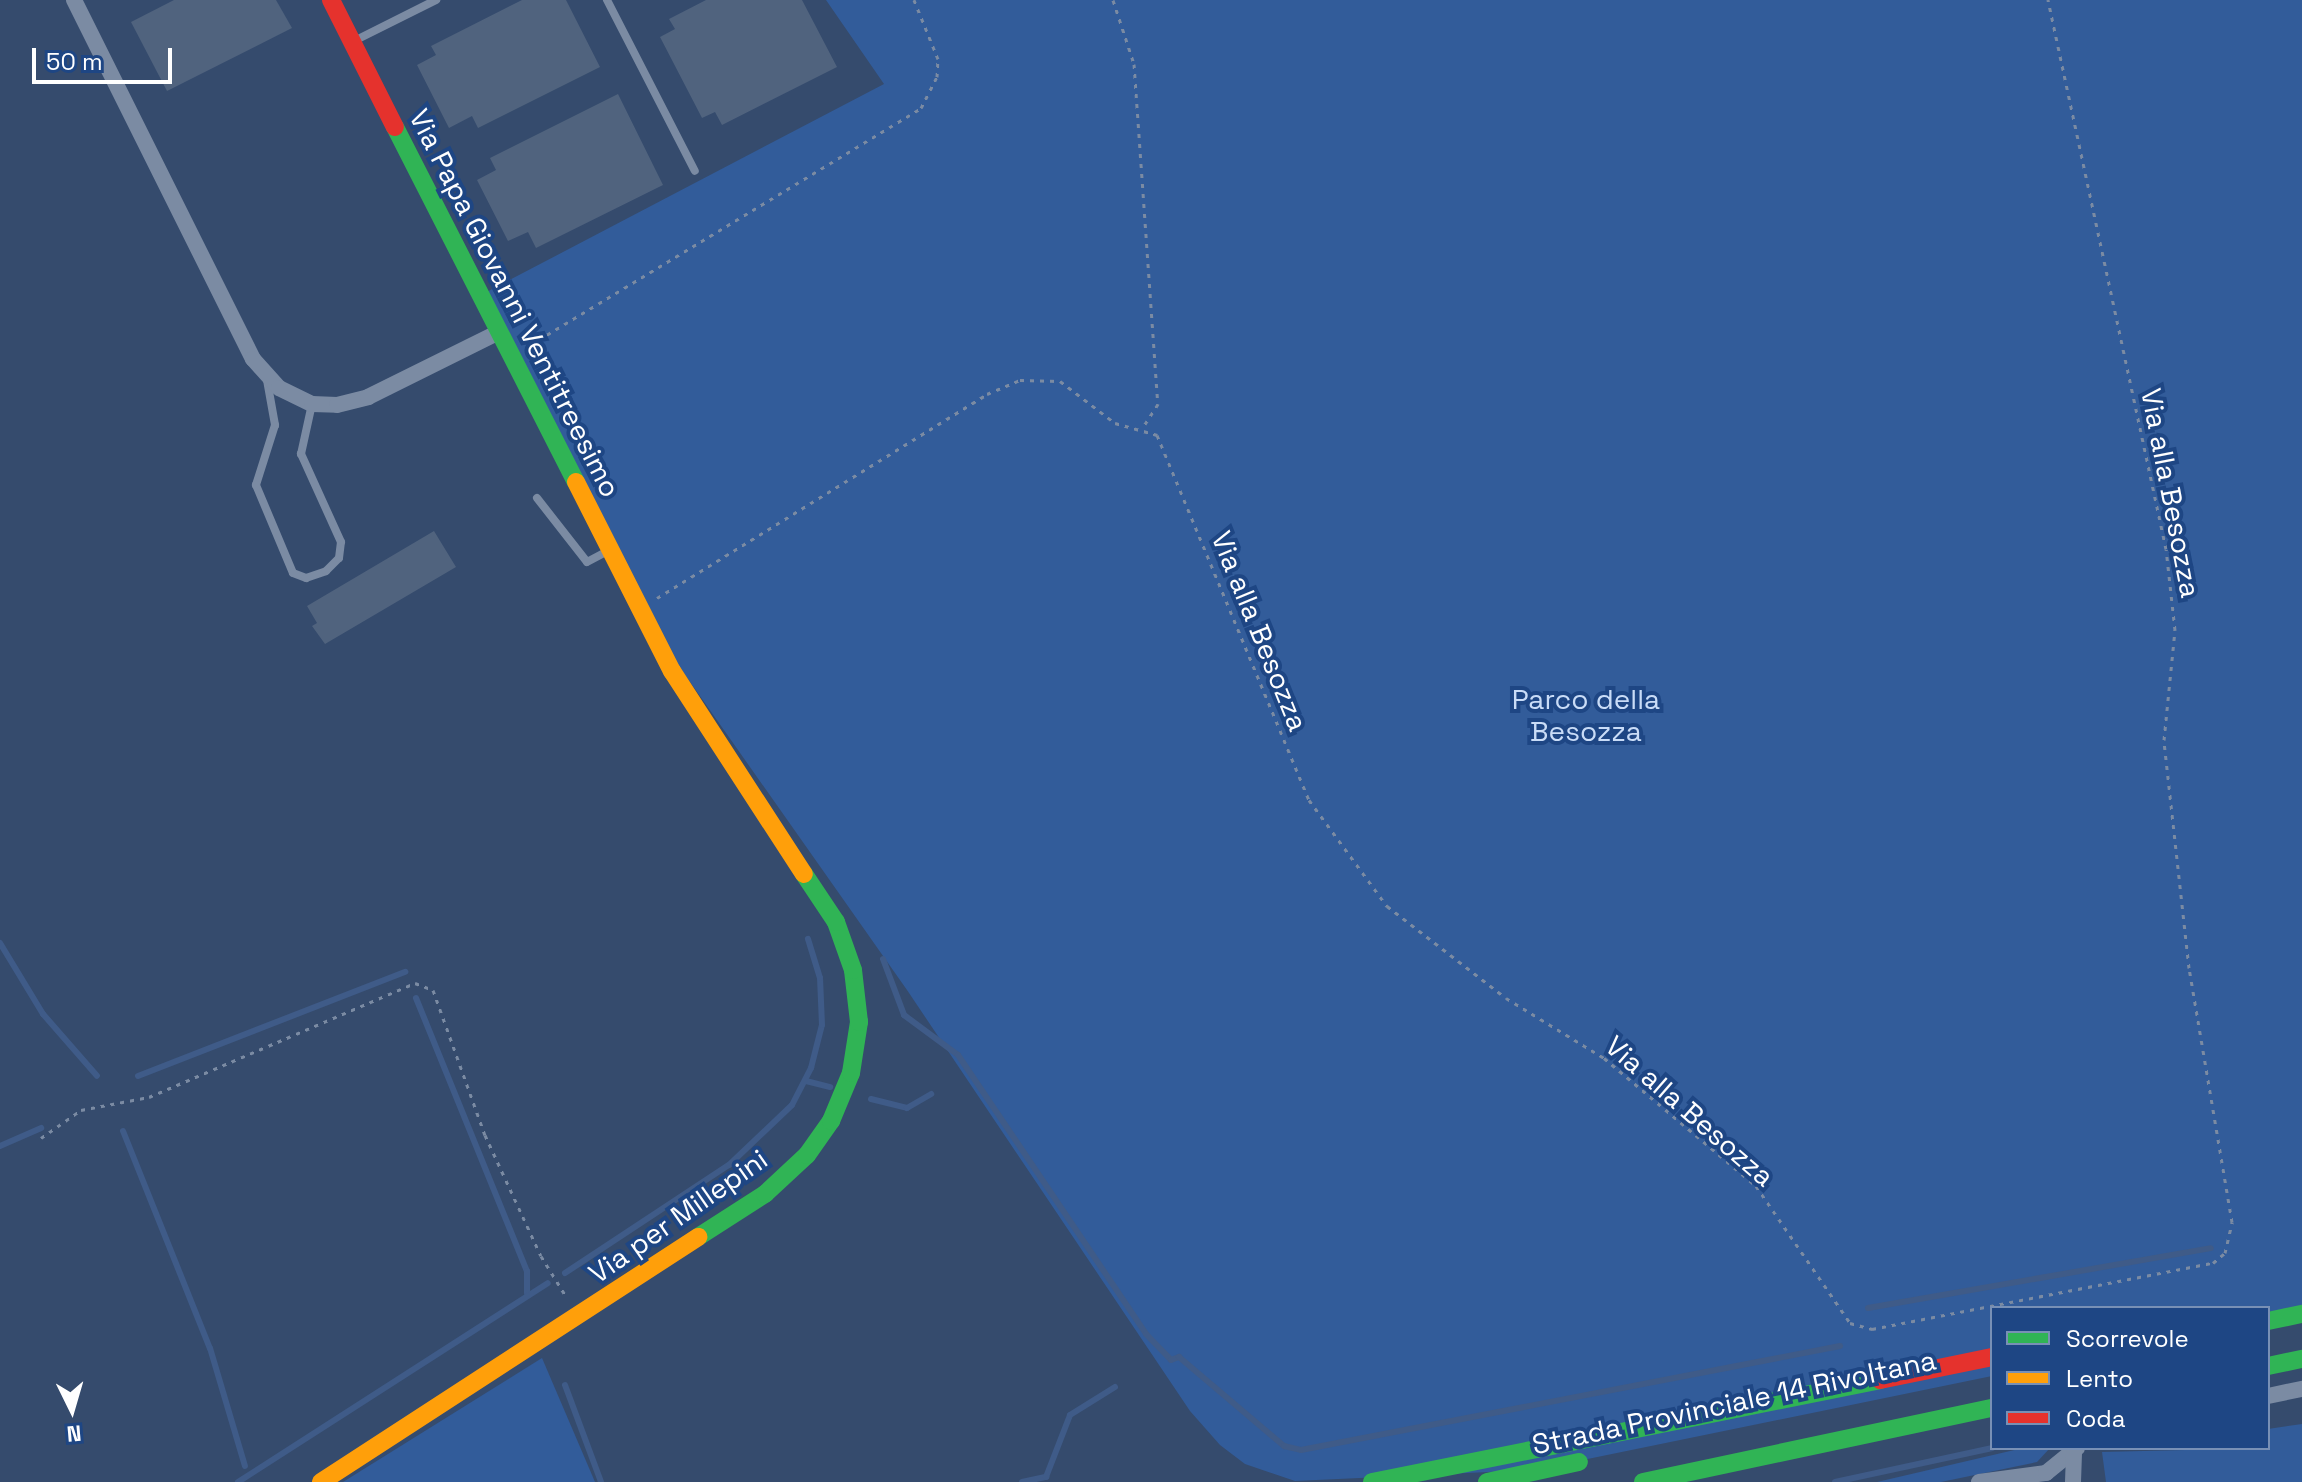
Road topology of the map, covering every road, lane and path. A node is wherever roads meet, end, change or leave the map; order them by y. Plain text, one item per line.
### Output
1 (74, 0) edge
2 (331, 0) edge
3 (436, 0) edge
4 (607, 0) edge
5 (914, 0) edge
6 (1113, 0) edge
7 (2048, 0) edge
8 (352, 42) junction
9 (695, 171) dead end
10 (499, 332) junction
11 (534, 345) dead end
12 (266, 375) junction
13 (312, 404) junction
14 (1143, 428) junction
15 (537, 498) dead end
16 (608, 550) junction
17 (630, 590) joint
18 (639, 607) junction
19 (41, 1138) dead end
20 (1990, 1306) edge
21 (1991, 1306) edge
22 (2302, 1314) edge
23 (581, 1317) junction
24 (2270, 1321) edge
25 (2302, 1343) edge
26 (2270, 1350) edge
27 (1990, 1357) edge
28 (2302, 1359) edge
29 (2270, 1366) edge
30 (1990, 1377) edge
31 (2302, 1389) edge
32 (2270, 1396) edge
33 (1990, 1408) edge
34 (1990, 1423) edge
35 (1653, 1446) dead end
36 (2075, 1450) edge
37 (2076, 1450) edge
38 (1593, 1459) dead end
39 (321, 1482) edge
40 (1372, 1482) edge
41 (1487, 1482) edge
42 (1643, 1482) edge
43 (1708, 1482) edge
44 (1979, 1482) edge
45 (2073, 1482) edge

1 - 12 street
2 - 8 main road, Via Papa Giovanni Ventitreesimo
3 - 8 lane
4 - 9 lane
5 - 11 path
6 - 14 path
7 - 21 path, Via alla Besozza
8 - 10 main road, Via Papa Giovanni Ventitreesimo
10 - 13 street
10 - 16 main road, Via Papa Giovanni Ventitreesimo
12 - 13 street
12 - 13 lane
14 - 18 path
14 - 20 path, Via alla Besozza
15 - 16 lane
16 - 17 main road, Via Papa Giovanni Ventitreesimo
17 - 18 main road, Via per Millepini
18 - 23 main road, Via per Millepini
19 - 23 path
22 - 24 main road
23 - 39 main road, Via per Millepini
25 - 26 main road
27 - 40 main road
28 - 29 main road
30 - 35 main road, Strada Provinciale 14 Rivoltana
31 - 32 street
33 - 42 main road
34 - 43 main road
36 - 44 street
37 - 45 street
38 - 41 main road, Strada Provinciale 14 Rivoltana

